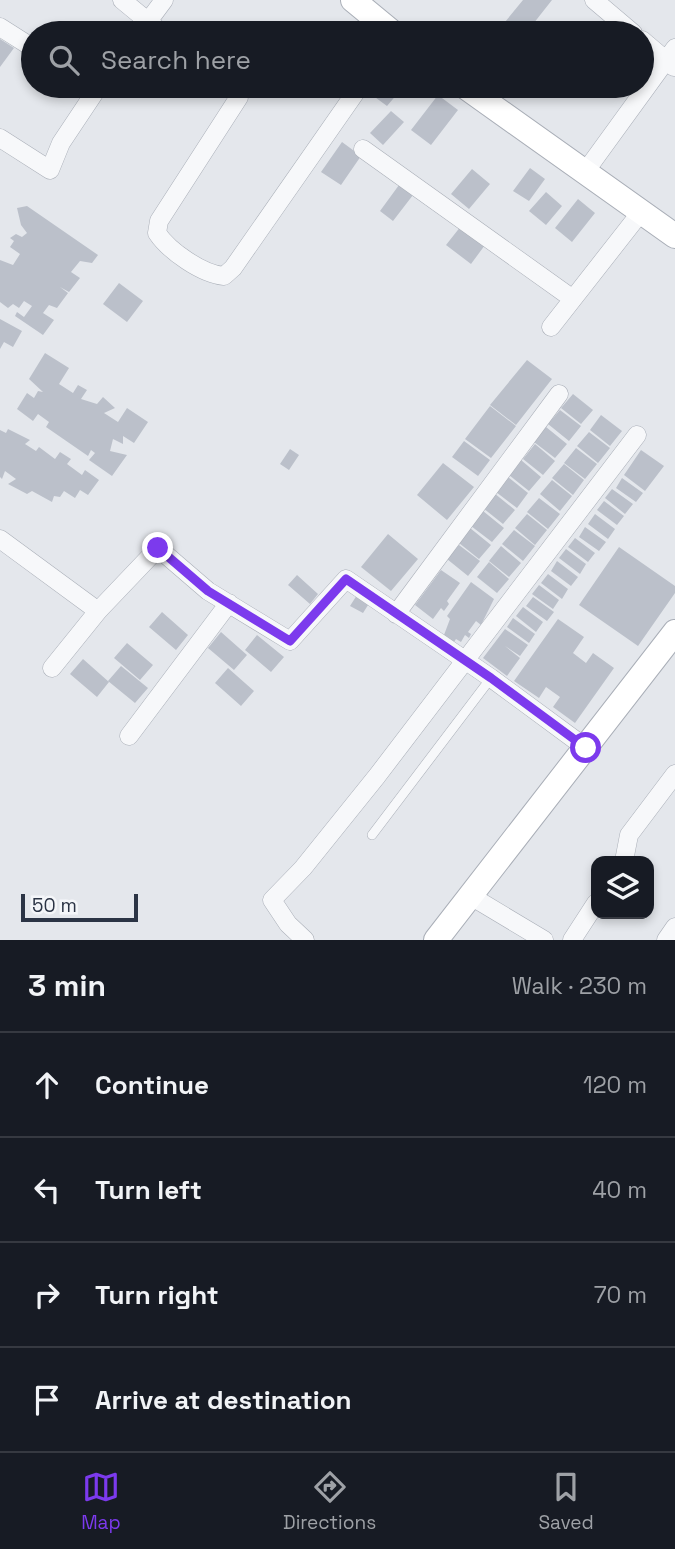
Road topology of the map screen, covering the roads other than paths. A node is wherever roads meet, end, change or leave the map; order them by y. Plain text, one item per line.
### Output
1 (122, 0) edge
2 (164, 0) edge
3 (353, 0) edge
4 (594, 0) edge
5 (141, 21) edge
6 (154, 21) edge
7 (378, 21) edge
8 (619, 21) edge
9 (0, 27) edge
10 (21, 40) edge
11 (654, 48) edge
12 (672, 59) edge
13 (654, 82) edge
14 (89, 98) edge
15 (238, 98) edge
16 (352, 98) edge
17 (481, 98) edge
18 (642, 98) edge
19 (0, 138) edge
20 (363, 149) dead end
21 (585, 172) junction
22 (641, 212) junction
23 (675, 236) edge
24 (573, 299) junction
25 (551, 327) dead end
26 (559, 394) dead end
27 (637, 435) dead end
28 (0, 539) edge
29 (229, 603) junction
30 (98, 611) junction
31 (396, 614) junction
32 (671, 645) edge
33 (464, 660) junction
34 (52, 668) dead end
35 (491, 678) junction
36 (129, 736) dead end
37 (586, 748) junction
38 (675, 774) edge
39 (372, 835) dead end
40 (625, 856) edge
41 (469, 895) junction
42 (591, 911) edge
43 (675, 927) edge
44 (305, 940) edge
45 (436, 940) edge
46 (544, 940) edge
47 (572, 940) edge
48 (666, 940) edge

1 - 5 street
2 - 6 street
3 - 7 street
4 - 8 street
9 - 10 street
11 - 12 street
12 - 13 street
14 - 19 street
15 - 16 street
17 - 21 street
18 - 21 street
20 - 24 street
21 - 22 street
22 - 23 street
22 - 24 street
24 - 25 street
26 - 31 street
27 - 33 street
28 - 30 street
29 - 30 street
29 - 31 street
29 - 36 street
30 - 34 street
31 - 33 street
32 - 37 street
33 - 35 street
33 - 44 street
35 - 37 street
35 - 39 lane
37 - 41 street
38 - 40 street
41 - 45 street
41 - 46 street
42 - 47 street
43 - 48 street

